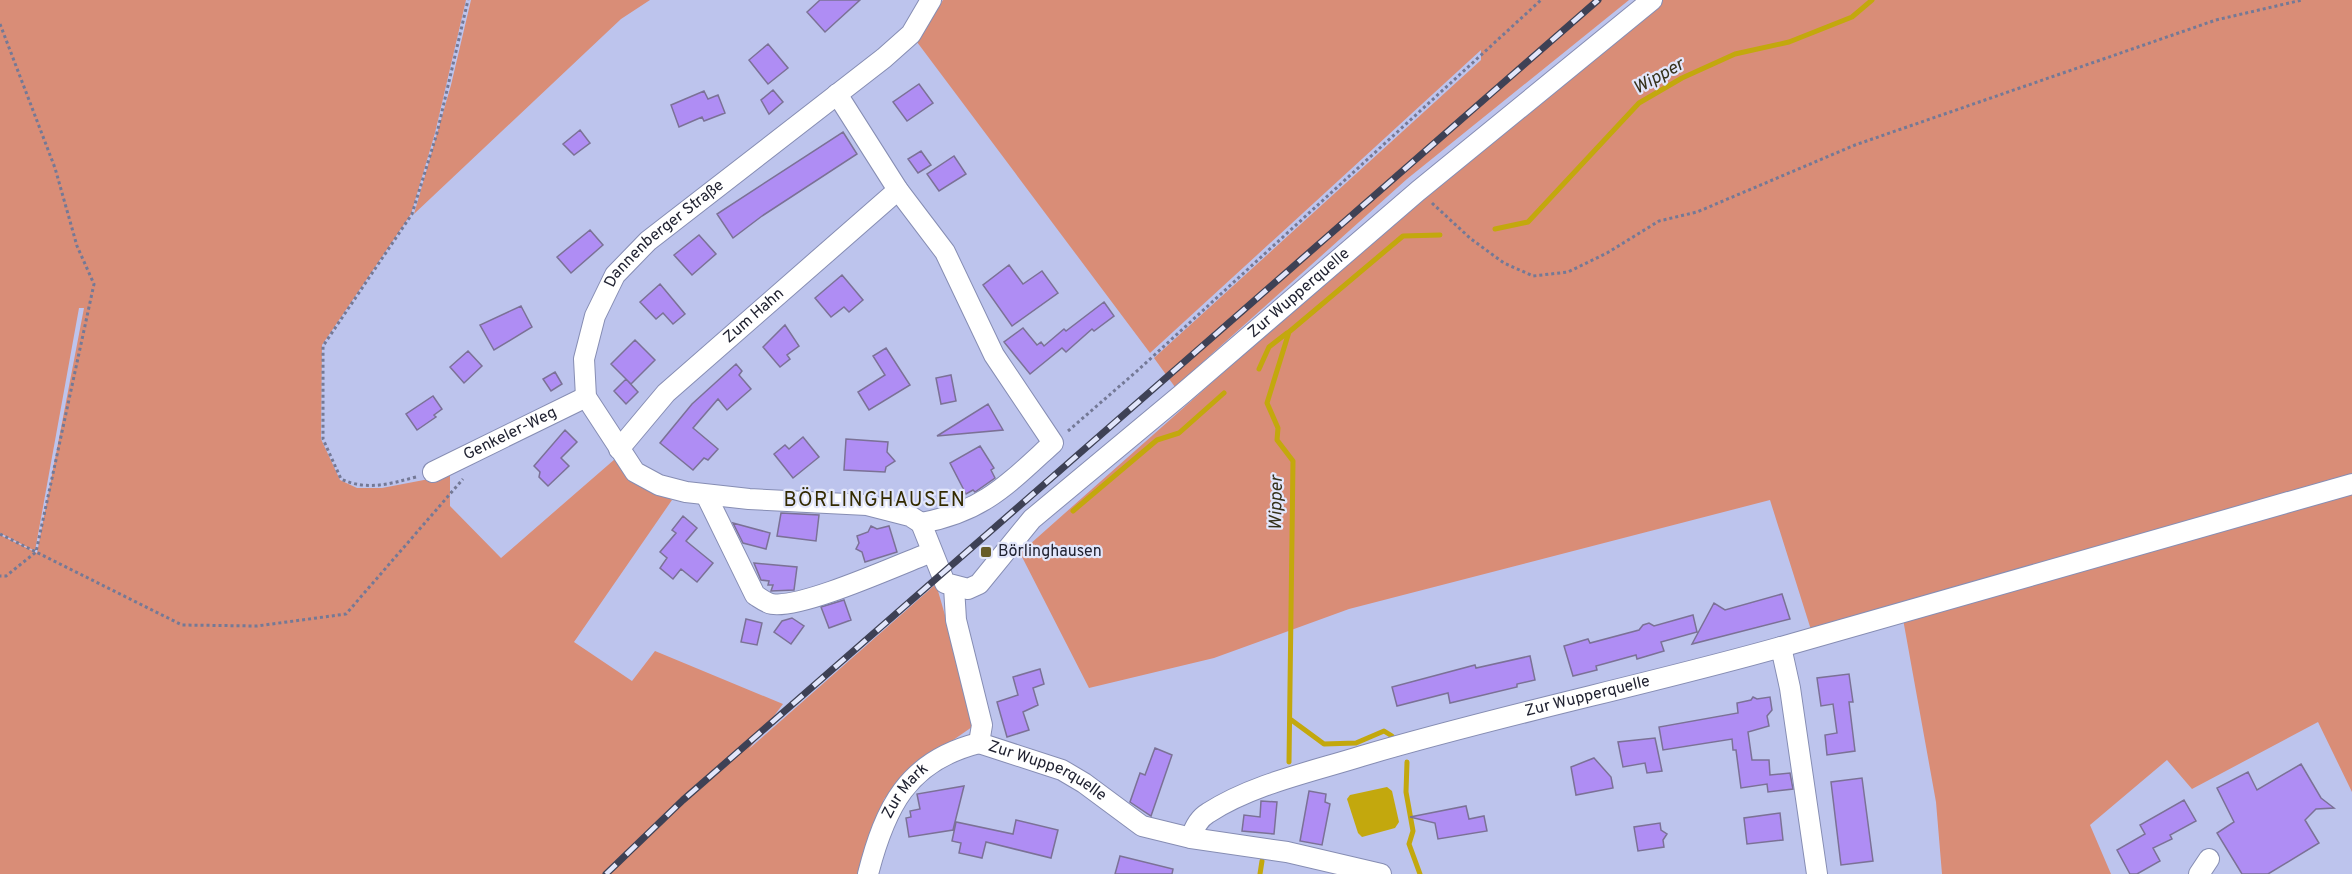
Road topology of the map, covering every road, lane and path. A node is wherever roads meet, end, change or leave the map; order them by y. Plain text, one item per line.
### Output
1 (468, 0) edge
2 (931, 0) edge
3 (1541, 0) edge
4 (1653, 0) edge
5 (2302, 0) edge
6 (0, 24) edge
7 (837, 94) junction
8 (898, 190) junction
9 (1418, 191) junction
10 (586, 397) junction
11 (1053, 443) junction
12 (619, 448) junction
13 (434, 472) joint
14 (467, 475) dead end
15 (2352, 484) edge
16 (706, 495) junction
17 (921, 523) junction
18 (0, 534) edge
19 (36, 552) junction
20 (932, 552) junction
21 (0, 576) edge
22 (954, 587) junction
23 (1781, 647) junction
24 (979, 743) junction
25 (1191, 838) junction
26 (868, 874) edge
27 (1381, 874) edge
28 (1817, 874) edge

1 - 13 path
2 - 7 street, Dannenberger Straße
3 - 11 path
4 - 9 street, Zur Wupperquelle
5 - 9 path
6 - 19 path
7 - 8 street
7 - 10 street, Dannenberger Straße
8 - 11 street
8 - 12 street, Zum Hahn
9 - 22 street, Zur Wupperquelle
10 - 12 street
10 - 13 street, Genkeler-Weg
11 - 17 street
12 - 16 street
14 - 19 path
15 - 23 street, Zur Wupperquelle
16 - 17 street
16 - 20 street
17 - 20 street
18 - 19 path
19 - 21 path
20 - 22 street
22 - 24 street, Zur Wupperquelle
23 - 25 street, Zur Wupperquelle
23 - 28 street
24 - 25 street, Zur Wupperquelle
24 - 26 street, Zur Mark
25 - 27 street, Zur Wupperquelle

